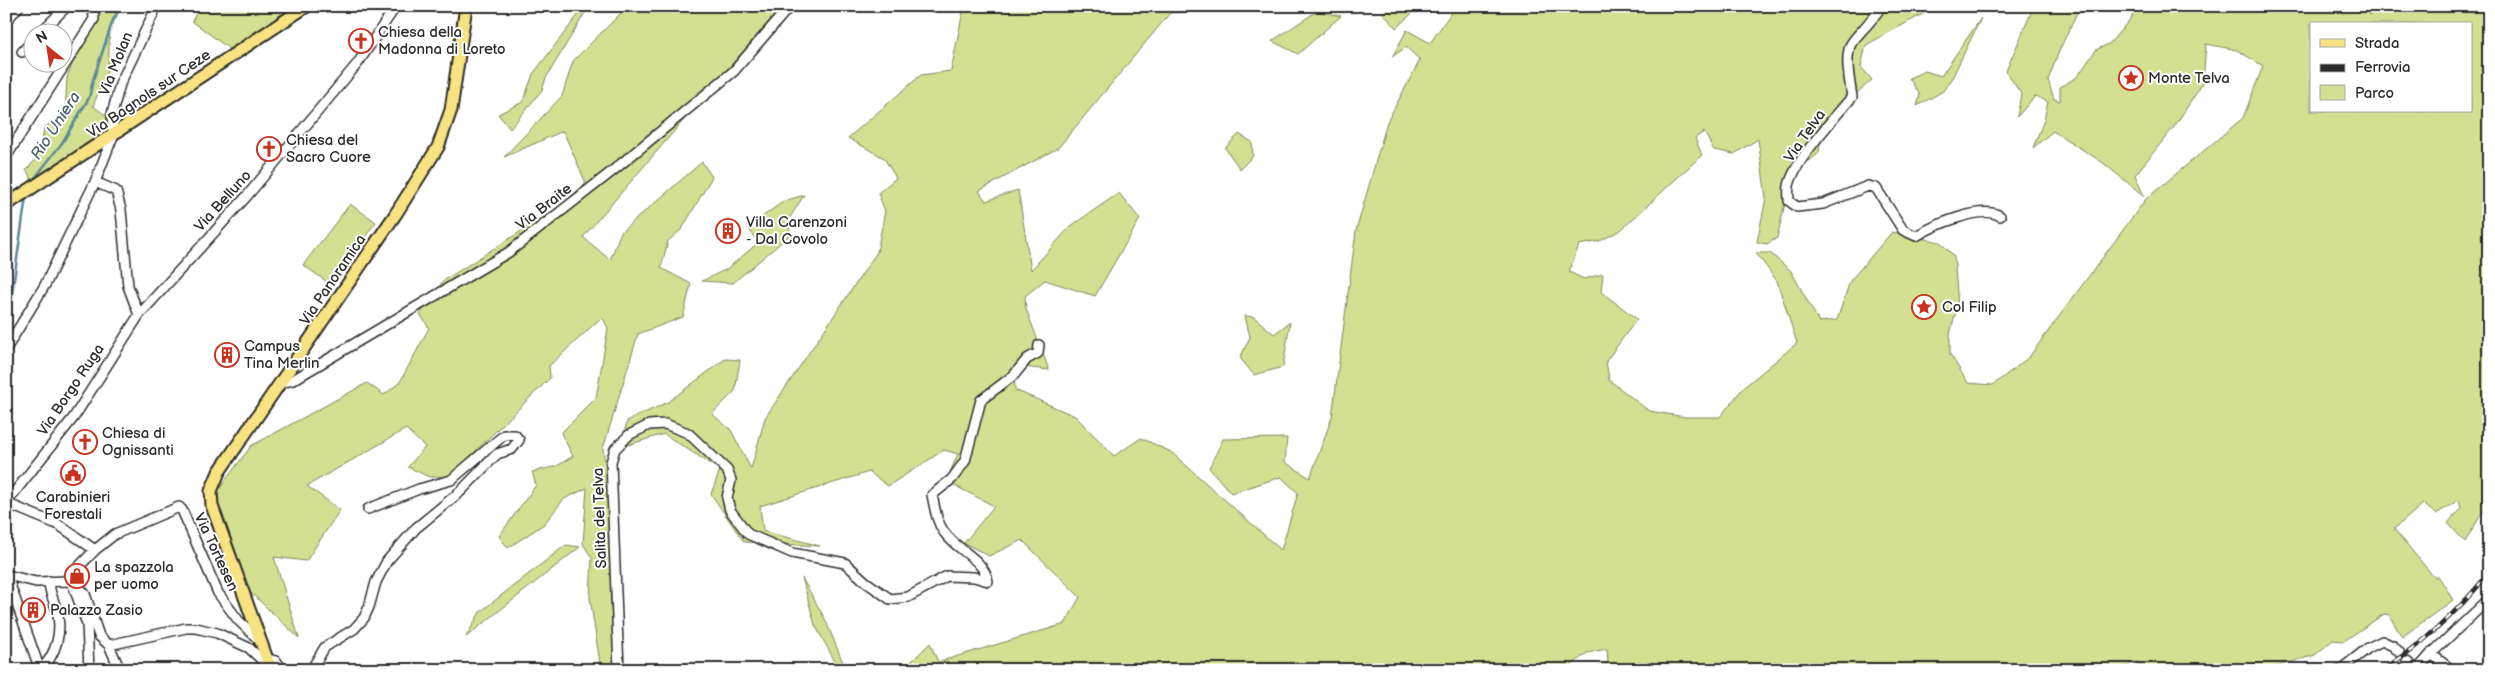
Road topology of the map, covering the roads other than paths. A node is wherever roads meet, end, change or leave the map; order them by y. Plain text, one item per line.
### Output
1 (19, 6) edge
2 (67, 6) edge
3 (93, 6) edge
4 (157, 6) edge
5 (307, 6) edge
6 (396, 6) edge
7 (466, 6) edge
8 (790, 6) edge
9 (1881, 6) edge
10 (6, 21) edge
11 (51, 22) edge
12 (113, 136) junction
13 (6, 157) edge
14 (94, 182) junction
15 (11, 202) edge
16 (2000, 216) dead end
17 (139, 315) junction
18 (1039, 345) dead end
19 (6, 349) edge
20 (281, 383) junction
21 (6, 503) edge
22 (368, 509) dead end
23 (94, 550) junction
24 (7, 574) edge
25 (70, 578) junction
26 (49, 581) junction
27 (2489, 599) edge
28 (262, 642) junction
29 (109, 645) junction
30 (2399, 652) dead end
31 (2431, 654) junction
32 (2407, 662) dead end
33 (269, 664) edge
34 (40, 670) edge
35 (89, 670) edge
36 (120, 670) edge
37 (283, 670) edge
38 (311, 670) edge
39 (619, 670) edge
40 (2340, 670) edge
41 (2417, 670) edge
42 (2452, 670) edge

1 - 10 street
2 - 11 street
3 - 13 street
4 - 12 street, Via Molan
5 - 12 main road, Via Bagnols sur Ceze
6 - 17 street, Via Belluno
7 - 20 main road, Via Panoramica
8 - 20 street, Via Braite
9 - 16 street, Via Telva
12 - 14 street
12 - 15 main road, Via Bagnols sur Ceze
14 - 17 street
14 - 19 street
17 - 21 street, Via Borgo Ruga
18 - 39 street, Salita del Telva
20 - 28 main road, Via Panoramica
21 - 23 street
22 - 38 street
23 - 25 street, Via Tortesen
23 - 28 street, Via Tortesen
24 - 26 street
24 - 34 street
25 - 26 street
25 - 29 street
25 - 35 street
26 - 34 street
27 - 31 street
28 - 33 main road, Via Panoramica
29 - 33 street
29 - 36 street
30 - 40 street
31 - 41 street
31 - 42 street
32 - 41 street
33 - 37 street

